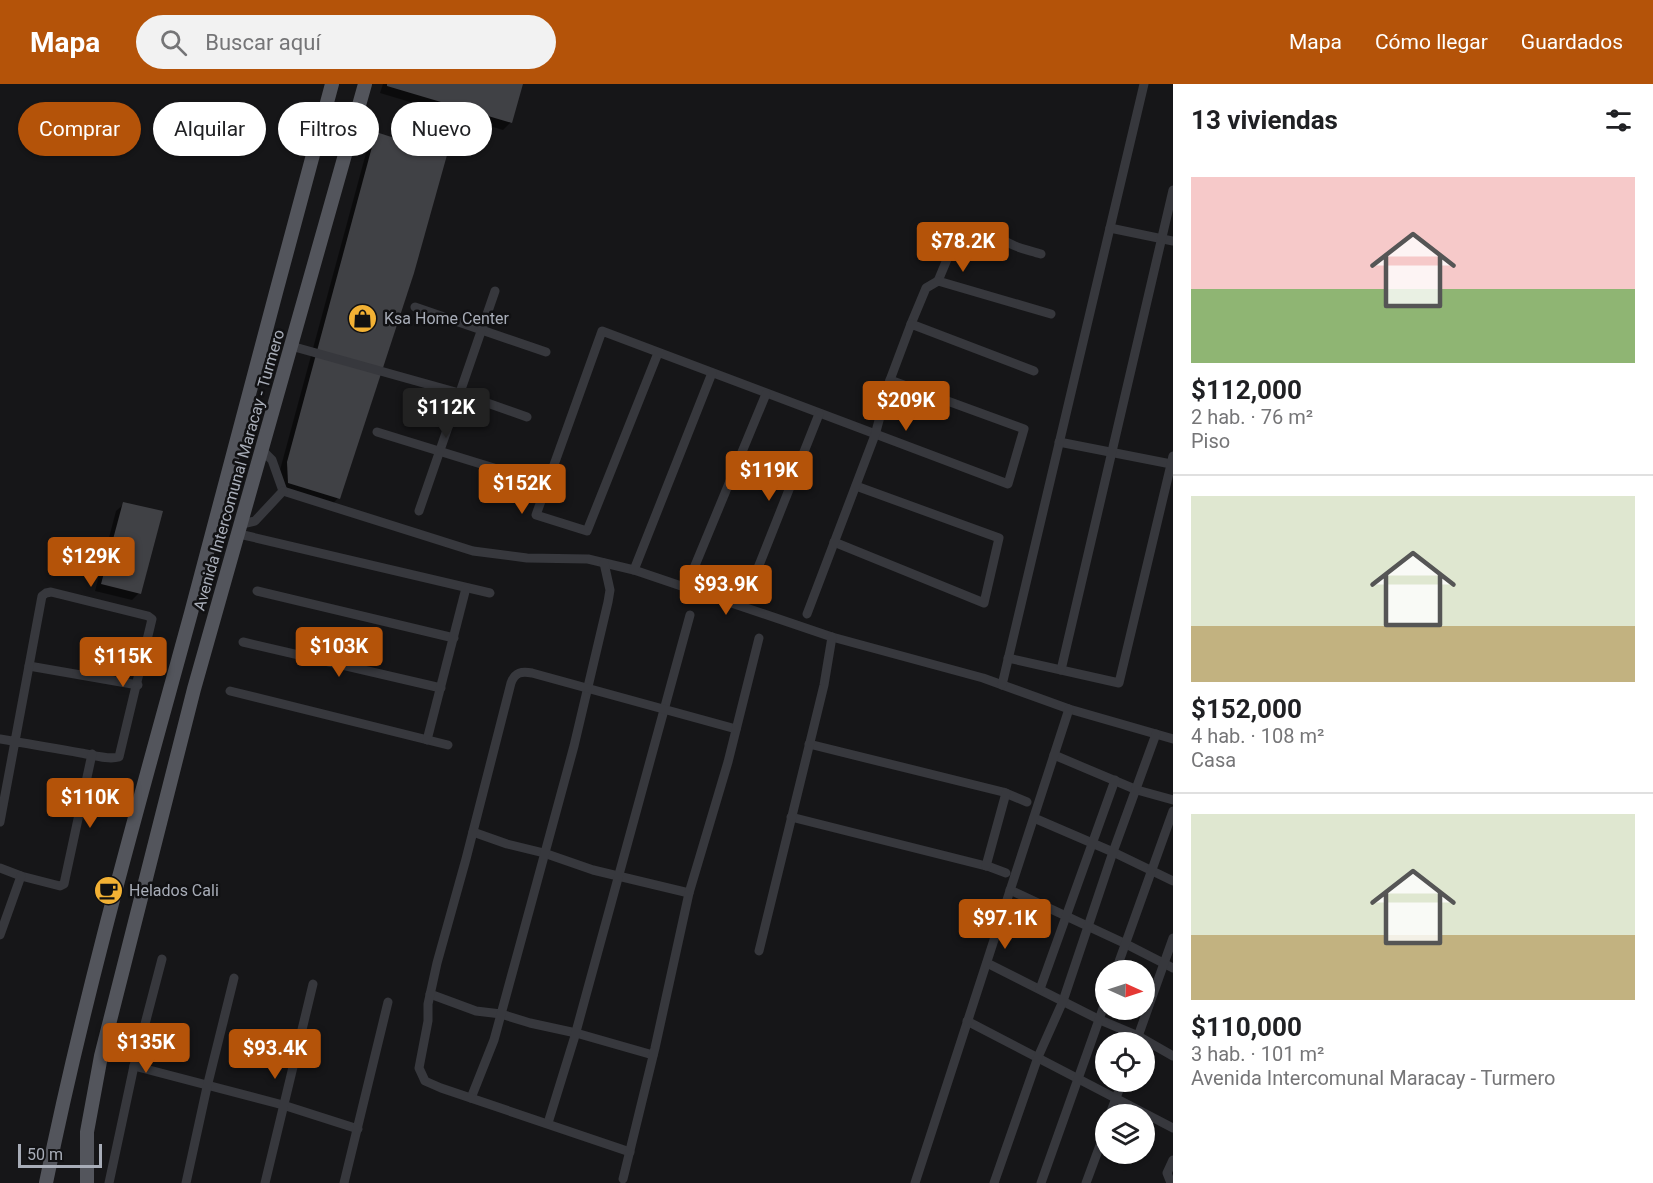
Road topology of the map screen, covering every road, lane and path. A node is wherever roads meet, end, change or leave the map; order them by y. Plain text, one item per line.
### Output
1 (332, 84) edge
2 (365, 84) edge
3 (1144, 84) edge
4 (1173, 190) edge
5 (1110, 228) junction
6 (1162, 239) junction
7 (1173, 242) edge
8 (1041, 254) dead end
9 (938, 281) junction
10 (495, 291) dead end
11 (414, 307) dead end
12 (1050, 314) dead end
13 (911, 324) junction
14 (481, 331) junction
15 (291, 346) junction
16 (546, 352) dead end
17 (658, 353) junction
18 (1035, 371) dead end
19 (712, 373) junction
20 (890, 380) junction
21 (459, 393) junction
22 (766, 394) junction
23 (819, 414) junction
24 (527, 417) dead end
25 (377, 432) dead end
26 (875, 435) junction
27 (1059, 442) junction
28 (262, 450) junction
29 (439, 451) junction
30 (1112, 452) junction
31 (1172, 460) edge
32 (507, 472) dead end
33 (856, 486) junction
34 (283, 491) junction
35 (419, 511) dead end
36 (241, 529) junction
37 (834, 542) junction
38 (604, 563) junction
39 (634, 570) junction
40 (466, 588) junction
41 (257, 591) dead end
42 (490, 593) dead end
43 (807, 614) dead end
44 (690, 615) dead end
45 (454, 638) junction
46 (759, 638) dead end
47 (832, 638) junction
48 (243, 642) dead end
49 (1008, 658) junction
50 (29, 666) junction
51 (1061, 670) junction
52 (138, 685) junction
53 (1002, 685) junction
54 (441, 688) junction
55 (587, 688) junction
56 (230, 691) dead end
57 (665, 709) junction
58 (1069, 709) junction
59 (736, 729) junction
60 (1156, 734) junction
61 (0, 739) edge
62 (1173, 739) edge
63 (427, 740) junction
64 (15, 741) junction
65 (809, 744) junction
66 (448, 745) dead end
67 (92, 754) junction
68 (1054, 755) junction
69 (1114, 780) junction
70 (1137, 790) junction
71 (1006, 793) junction
72 (1173, 800) edge
73 (1027, 802) dead end
74 (1173, 811) edge
75 (791, 817) junction
76 (1034, 818) junction
77 (0, 822) edge
78 (473, 832) junction
79 (1092, 843) junction
80 (1113, 852) junction
81 (544, 853) junction
82 (986, 866) junction
83 (0, 868) edge
84 (1152, 870) junction
85 (1006, 873) dead end
86 (21, 876) junction
87 (620, 876) junction
88 (1173, 881) edge
89 (1010, 890) junction
90 (689, 893) junction
91 (1066, 916) junction
92 (1089, 927) junction
93 (0, 935) edge
94 (1173, 938) edge
95 (1126, 944) junction
96 (759, 951) dead end
97 (162, 959) dead end
98 (1120, 960) edge
99 (987, 963) junction
100 (1169, 966) edge
101 (234, 978) dead end
102 (313, 984) dead end
103 (1040, 989) junction
104 (430, 994) junction
105 (1063, 1000) junction
106 (388, 1002) dead end
107 (501, 1014) junction
108 (1095, 1017) edge
109 (1098, 1020) edge
110 (1100, 1020) edge
111 (967, 1021) junction
112 (1123, 1032) edge
113 (1140, 1032) edge
114 (576, 1033) junction
115 (1155, 1048) edge
116 (653, 1055) junction
117 (1173, 1056) edge
118 (1038, 1057) junction
119 (134, 1066) junction
120 (1077, 1078) junction
121 (207, 1087) junction
122 (1119, 1092) edge
123 (471, 1098) junction
124 (1116, 1100) junction
125 (1114, 1104) edge
126 (283, 1105) junction
127 (548, 1123) junction
128 (1173, 1128) edge
129 (358, 1129) junction
130 (630, 1152) junction
131 (1095, 1159) edge
132 (1173, 1160) edge
133 (623, 1179) dead end
134 (46, 1183) edge
135 (87, 1183) edge
136 (109, 1183) edge
137 (186, 1183) edge
138 (265, 1183) edge
139 (344, 1183) edge
140 (915, 1183) edge
141 (994, 1183) edge
142 (1041, 1183) edge
143 (1086, 1183) edge
144 (1171, 1183) edge

1 - 134 main road, Avenida Intercomunal Maracay - Turmero
2 - 15 main road, Avenida Intercomunal Maracay - Turmero
3 - 5 street
4 - 6 street
5 - 6 street
5 - 27 street
6 - 7 street
6 - 30 street
8 - 9 street
9 - 12 street
9 - 13 street
10 - 14 street
11 - 14 street
13 - 18 street
13 - 20 street
14 - 16 street
14 - 21 street
15 - 21 street
15 - 28 main road, Avenida Intercomunal Maracay - Turmero
17 - 17 street
17 - 19 street
19 - 22 street
19 - 39 street
20 - 26 street
20 - 26 street
21 - 24 street
21 - 29 street
22 - 23 street
22 - 23 street
23 - 26 street
25 - 29 street
26 - 33 street
27 - 30 street
27 - 49 street
28 - 34 street
28 - 36 main road, Avenida Intercomunal Maracay - Turmero
29 - 32 street
29 - 35 street
30 - 31 street
30 - 51 street
31 - 51 street
33 - 37 street
33 - 37 street
34 - 36 street
34 - 38 street
36 - 40 street
36 - 135 main road, Avenida Intercomunal Maracay - Turmero
37 - 43 street
38 - 39 street
38 - 55 street
39 - 47 street
40 - 42 street
40 - 45 street
41 - 45 street
44 - 57 street
45 - 54 street
46 - 59 street
47 - 53 street
47 - 65 street
48 - 54 street
49 - 51 street
49 - 53 street
50 - 52 street
50 - 52 street
50 - 64 street
52 - 67 street
53 - 58 street
54 - 63 street
55 - 57 street
55 - 78 street
55 - 81 street
56 - 63 street
57 - 59 street
57 - 87 street
58 - 60 street
58 - 68 street
59 - 90 street
60 - 62 street
60 - 70 street
61 - 64 street
63 - 66 street
64 - 67 street
64 - 77 street
65 - 71 street
65 - 75 street
67 - 86 street
68 - 69 street
68 - 76 street
69 - 70 street
69 - 79 street
70 - 72 street
70 - 80 street
71 - 73 street
71 - 82 street
74 - 84 street
75 - 82 street
75 - 96 street
76 - 79 street
76 - 89 street
78 - 81 street
78 - 104 street
79 - 80 street
79 - 91 street
80 - 84 street
80 - 92 street
81 - 87 street
81 - 107 street
82 - 85 street
83 - 86 street
84 - 88 street
84 - 95 street
86 - 93 street
87 - 90 street
87 - 114 street
89 - 91 street
89 - 99 street
90 - 116 street
91 - 92 street
91 - 103 street
92 - 95 street
92 - 105 street
94 - 100 street
95 - 98 street
95 - 100 street
97 - 119 street
99 - 103 street
99 - 111 street
100 - 113 street
101 - 121 street
102 - 126 street
103 - 105 street
104 - 107 street
104 - 123 street
105 - 108 street
105 - 118 street
106 - 129 street
107 - 114 street
107 - 123 street
109 - 120 street
110 - 112 street
111 - 118 street
111 - 140 street
114 - 116 street
114 - 127 street
115 - 117 street
116 - 130 street
118 - 120 street
118 - 141 street
119 - 121 street
119 - 136 street
120 - 124 street
120 - 142 street
121 - 126 street
121 - 137 street
122 - 124 street
123 - 127 street
124 - 125 street
124 - 128 street
126 - 129 street
126 - 138 street
127 - 130 street
129 - 139 street
130 - 133 street
131 - 143 street
132 - 144 street

